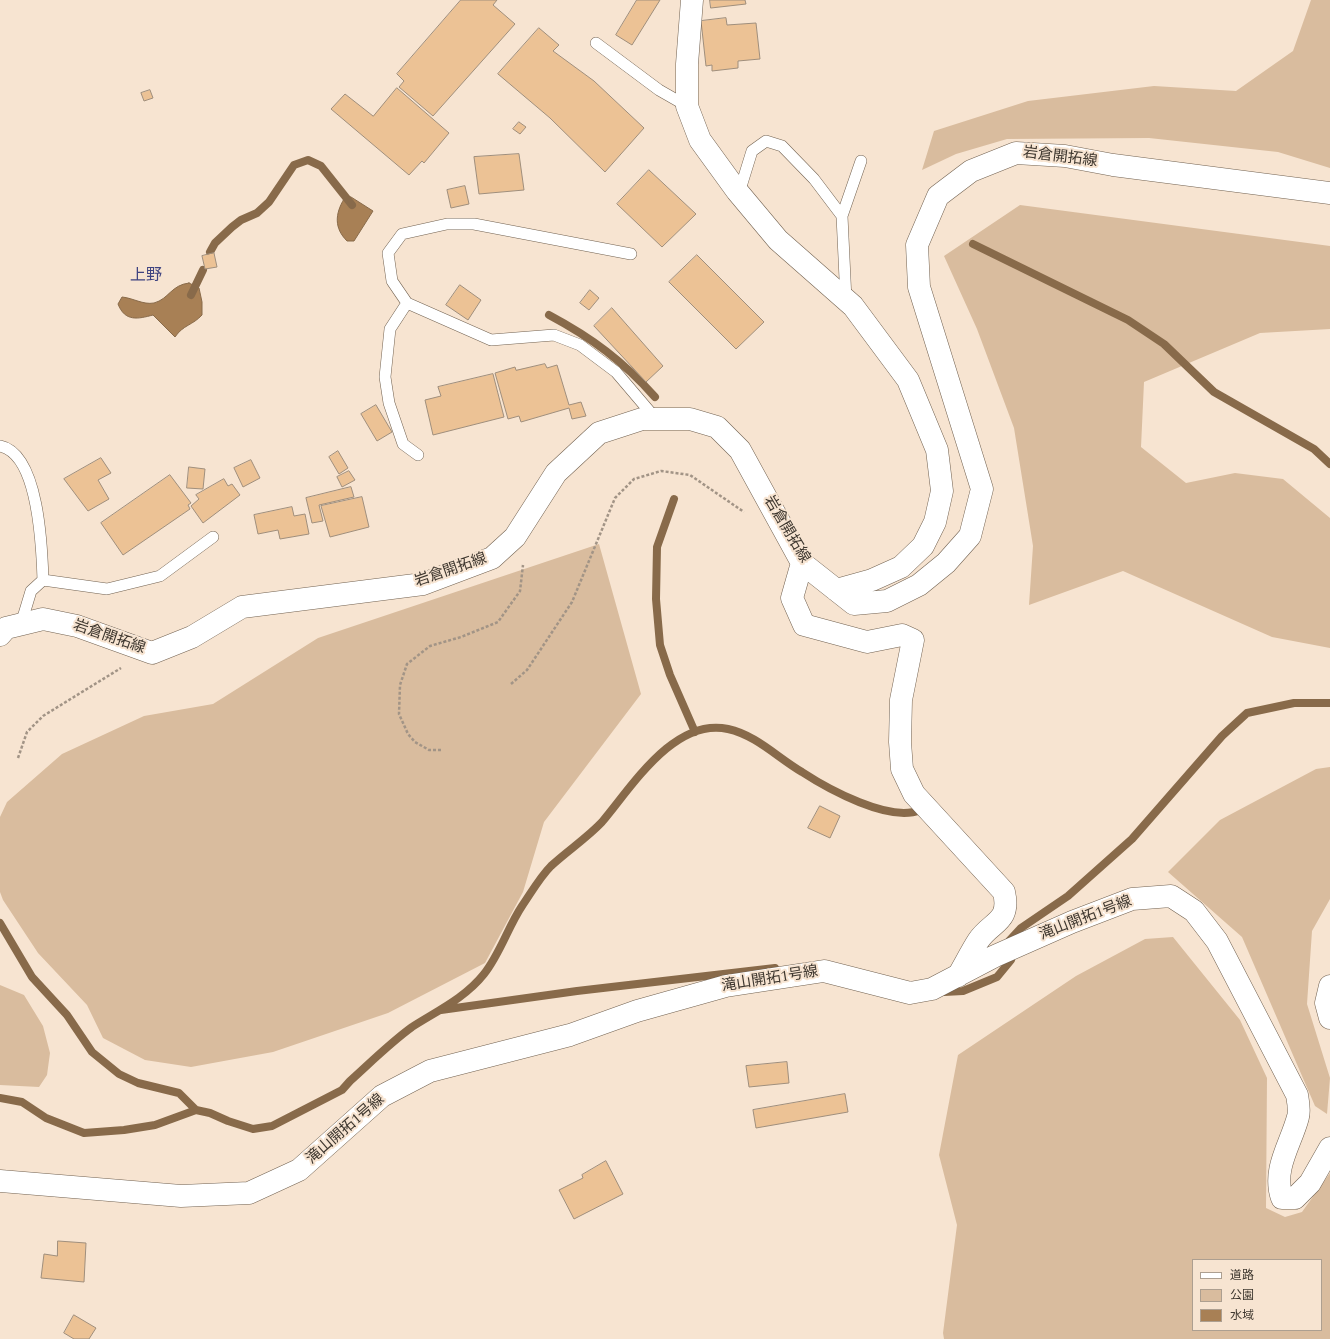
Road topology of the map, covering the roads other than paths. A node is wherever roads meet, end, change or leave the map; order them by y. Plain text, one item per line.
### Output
1 (692, 0) edge
2 (596, 43) dead end
3 (687, 106) junction
4 (861, 162) dead end
5 (739, 193) junction
6 (1330, 193) edge
7 (842, 216) junction
8 (631, 254) dead end
9 (846, 300) junction
10 (407, 303) junction
11 (656, 419) junction
12 (0, 446) edge
13 (418, 456) dead end
14 (213, 537) dead end
15 (802, 563) junction
16 (43, 580) junction
17 (836, 590) junction
18 (21, 624) junction
19 (0, 635) edge
20 (958, 977) junction
21 (1330, 986) edge
22 (1330, 1018) edge
23 (1330, 1148) edge
24 (0, 1181) edge

1 - 3 street
2 - 3 lane
3 - 5 street
4 - 7 lane
5 - 7 lane
5 - 9 street
6 - 17 street, 岩倉開拓線
7 - 9 lane
8 - 10 lane
9 - 17 street
10 - 11 lane
10 - 13 lane
11 - 15 street, 岩倉開拓線
11 - 18 street, 岩倉開拓線
12 - 16 lane
14 - 16 lane
15 - 17 street, 岩倉開拓線
15 - 20 street
16 - 18 lane
18 - 19 street, 岩倉開拓線
20 - 23 street, 滝山開拓1号線
20 - 24 street, 滝山開拓1号線
21 - 22 street

